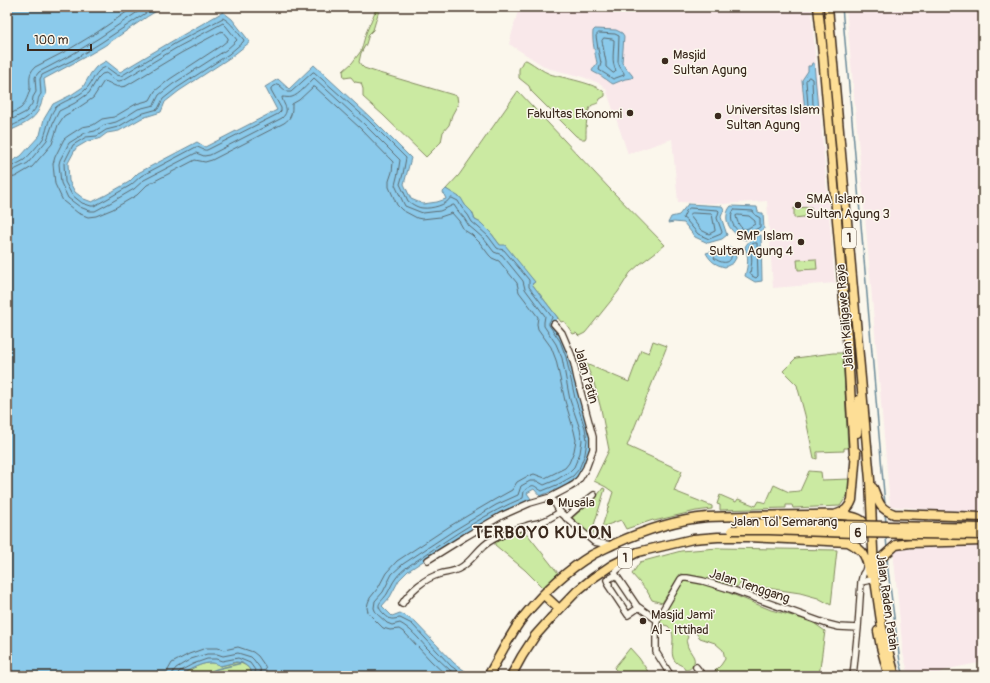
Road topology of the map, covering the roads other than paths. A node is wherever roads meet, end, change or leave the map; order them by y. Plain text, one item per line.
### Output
1 (818, 7) edge
2 (823, 7) edge
3 (828, 7) edge
4 (832, 7) edge
5 (827, 40) junction
6 (554, 324) dead end
7 (859, 399) junction
8 (855, 458) junction
9 (869, 469) junction
10 (594, 495) dead end
11 (551, 497) junction
12 (875, 504) junction
13 (560, 512) junction
14 (834, 515) junction
15 (707, 517) junction
16 (983, 517) edge
17 (566, 518) junction
18 (983, 528) edge
19 (868, 531) junction
20 (983, 535) edge
21 (706, 538) junction
22 (983, 541) edge
23 (594, 542) junction
24 (848, 542) junction
25 (612, 545) junction
26 (873, 549) junction
27 (597, 552) junction
28 (622, 559) junction
29 (428, 560) dead end
30 (868, 564) junction
31 (616, 575) junction
32 (872, 576) junction
33 (861, 582) junction
34 (544, 595) junction
35 (402, 604) dead end
36 (638, 608) junction
37 (559, 610) junction
38 (657, 620) junction
39 (858, 628) junction
40 (696, 667) dead end
41 (488, 676) edge
42 (511, 676) edge
43 (671, 676) edge
44 (703, 676) edge
45 (853, 676) edge
46 (889, 676) edge
47 (895, 676) edge

1 - 5 highway
2 - 5 highway, Jalan Kaligawe Raya / 1
3 - 5 highway, Jalan Kaligawe Raya / 1
4 - 9 highway
5 - 7 highway, Jalan Kaligawe Raya / 1
5 - 8 highway
5 - 9 highway, Jalan Kaligawe Raya / 1
6 - 11 street, Jalan Patin
7 - 8 highway, 1
7 - 19 highway
8 - 14 highway, 1
9 - 12 highway, Jalan Kaligawe Raya / 1
10 - 17 street
11 - 13 street
11 - 29 street
12 - 16 highway
12 - 19 highway, 1
12 - 26 highway, Jalan Raden Patah
13 - 17 street
13 - 35 street
14 - 15 highway, 1
14 - 19 highway
15 - 18 highway, Jalan Tol Semarang / 6, bridge
15 - 25 highway, 1
17 - 23 street
19 - 24 highway, 1
19 - 26 highway
19 - 32 highway, Jalan Raden Patah
20 - 21 highway, Jalan Tol Semarang / 6, bridge
21 - 24 highway, 1
21 - 28 highway, 1
22 - 32 highway
23 - 25 street
23 - 27 street
24 - 30 highway
25 - 27 highway, 1
26 - 32 highway, Jalan Raden Patah
27 - 34 highway, 1
28 - 31 street
28 - 37 highway, 1
30 - 32 highway
30 - 33 street
31 - 36 street
31 - 36 street
32 - 33 street
32 - 46 highway, Jalan Raden Patah
32 - 47 highway, Jalan Raden Patah
33 - 39 street
34 - 37 highway
34 - 41 highway, 1
36 - 38 street
37 - 42 highway, 1
38 - 39 street, Jalan Tenggang
38 - 43 street
39 - 45 street
40 - 44 street

